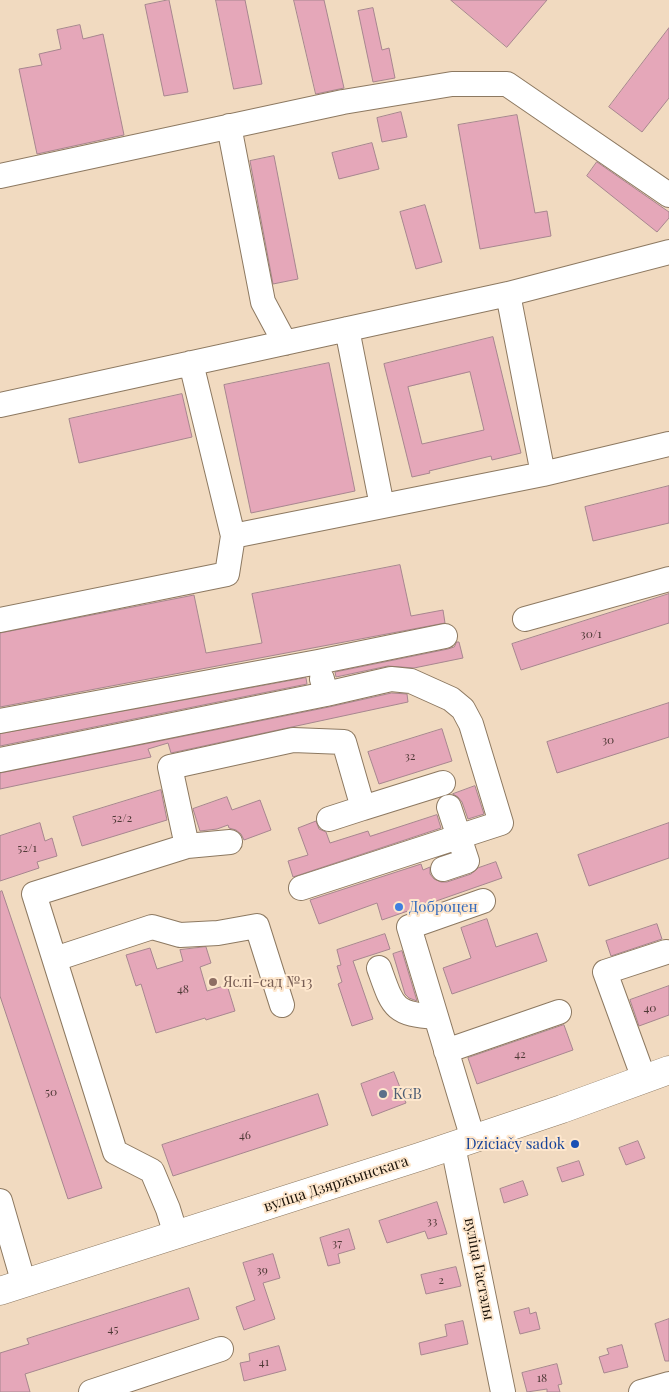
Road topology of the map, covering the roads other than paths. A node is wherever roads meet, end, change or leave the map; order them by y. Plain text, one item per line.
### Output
1 (229, 126) junction
2 (0, 176) edge
3 (669, 194) edge
4 (669, 252) edge
5 (508, 294) junction
6 (347, 329) junction
7 (285, 343) junction
8 (191, 363) junction
9 (0, 405) edge
10 (669, 444) edge
11 (543, 474) junction
12 (382, 506) junction
13 (234, 536) junction
14 (669, 579) edge
15 (525, 619) dead end
16 (0, 620) edge
17 (445, 636) dead end
18 (318, 662) junction
19 (326, 694) junction
20 (0, 721) edge
21 (0, 760) edge
22 (443, 783) dead end
23 (449, 806) dead end
24 (363, 808) junction
25 (329, 819) dead end
26 (460, 837) junction
27 (230, 842) dead end
28 (187, 846) junction
29 (443, 869) dead end
30 (302, 888) dead end
31 (483, 901) dead end
32 (666, 952) dead end
33 (55, 960) junction
34 (379, 968) dead end
35 (282, 1005) dead end
36 (558, 1012) dead end
37 (436, 1017) junction
38 (446, 1051) junction
39 (657, 1074) edge
40 (463, 1143) junction
41 (0, 1201) edge
42 (176, 1235) junction
43 (12, 1288) edge
44 (222, 1349) dead end
45 (669, 1384) edge
46 (91, 1392) edge
47 (503, 1392) edge
48 (641, 1392) edge

1 - 2 street
1 - 3 street
1 - 7 street
4 - 5 street
5 - 6 street
5 - 11 street
6 - 7 street
6 - 12 street
7 - 8 street
8 - 9 street
8 - 13 street
10 - 11 street
11 - 12 street
12 - 13 street
13 - 16 street
14 - 15 street
17 - 18 street
18 - 19 street
18 - 20 street
19 - 21 street
19 - 26 street
22 - 24 street
23 - 26 street
24 - 25 street
24 - 28 street
26 - 29 street
26 - 30 street
27 - 28 street
28 - 33 street
31 - 37 street, вуліца Гастэлы
32 - 39 street
33 - 35 street
33 - 42 street
34 - 37 street
36 - 38 street
37 - 38 street, вуліца Гастэлы
38 - 40 street, вуліца Гастэлы
39 - 40 main road, вуліца Дзяржынскага
40 - 42 main road, вуліца Дзяржынскага
40 - 47 street, вуліца Гастэлы
41 - 43 street
42 - 43 main road, вуліца Дзяржынскага
44 - 46 street
45 - 48 street

